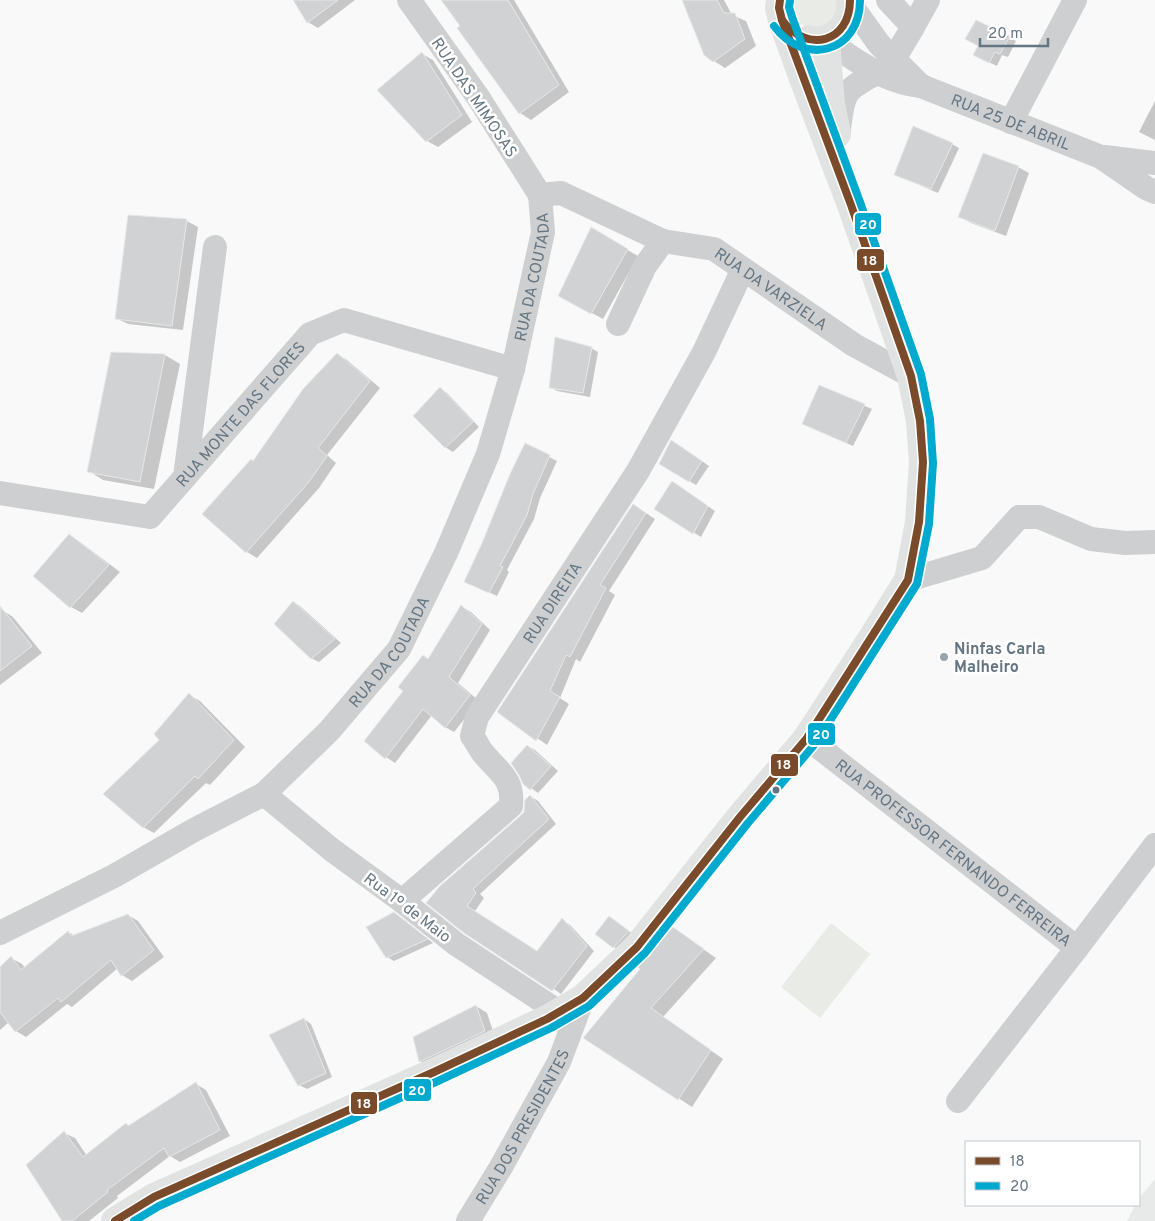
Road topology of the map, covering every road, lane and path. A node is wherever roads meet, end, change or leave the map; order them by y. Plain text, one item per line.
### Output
1 (409, 0) edge
2 (888, 0) edge
3 (928, 0) edge
4 (1075, 0) edge
5 (850, 3) edge
6 (778, 7) edge
7 (913, 27) junction
8 (826, 39) junction
9 (886, 66) junction
10 (1011, 122) junction
11 (838, 139) junction
12 (1100, 157) junction
13 (1155, 163) edge
14 (1155, 192) edge
15 (540, 195) junction
16 (851, 205) junction
17 (663, 240) junction
18 (215, 247) dead end
19 (743, 269) junction
20 (618, 324) dead end
21 (513, 369) junction
22 (911, 376) junction
23 (185, 477) junction
24 (0, 493) edge
25 (1155, 542) edge
26 (908, 580) junction
27 (807, 738) junction
28 (264, 794) junction
29 (1155, 846) edge
30 (402, 901) junction
31 (0, 933) edge
32 (1078, 948) junction
33 (564, 1021) junction
34 (958, 1101) dead end
35 (115, 1221) edge
36 (468, 1221) edge

1 - 15 street, RUA DAS MIMOSAS
2 - 7 street
3 - 7 street
4 - 10 street
5 - 8 main road
5 - 9 street
6 - 8 main road
6 - 16 main road
7 - 9 street
8 - 9 street, RUA 25 DE ABRIL
8 - 11 main road
9 - 10 street, RUA 25 DE ABRIL
9 - 11 street
10 - 12 street, RUA 25 DE ABRIL
11 - 16 main road
12 - 13 street, RUA 25 DE ABRIL
12 - 14 street, RUA 25 DE ABRIL
15 - 17 street, RUA DA VARZIELA
15 - 21 street, RUA DA COUTADA
16 - 22 main road
17 - 19 street, RUA DA VARZIELA
17 - 20 street
18 - 23 street
19 - 22 street, RUA DA VARZIELA
19 - 30 street, RUA DIREITA
21 - 23 street, RUA MONTE DAS FLORES
21 - 28 street, RUA DA COUTADA
22 - 26 main road
23 - 24 street, RUA MONTE DAS FLORES
25 - 26 street
26 - 27 main road
27 - 32 street, RUA PROFESSOR FERNANDO FERREIRA
27 - 33 main road
28 - 30 street, Rua 1º de Maio
28 - 31 street, RUA DA COUTADA
29 - 32 street
30 - 33 street, Rua 1º de Maio
32 - 34 street
33 - 35 main road
33 - 36 street, RUA DOS PRESIDENTES

